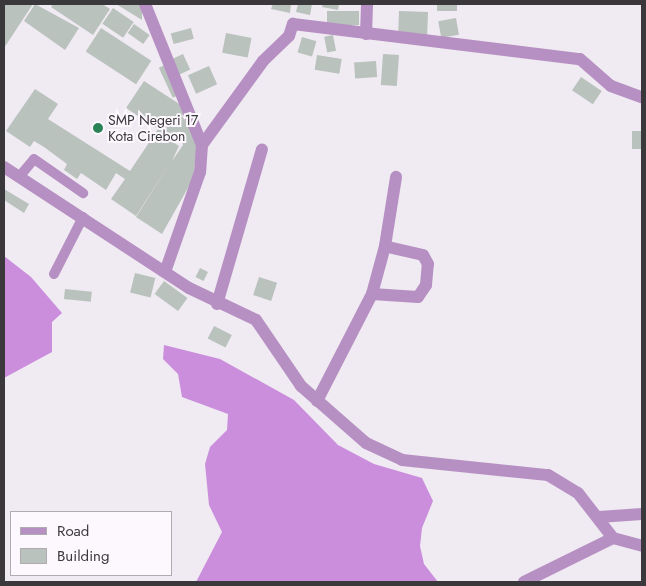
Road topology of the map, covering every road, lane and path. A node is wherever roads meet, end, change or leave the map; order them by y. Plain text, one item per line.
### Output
1 (144, 4) edge
2 (367, 4) edge
3 (366, 34) junction
4 (642, 97) edge
5 (202, 146) junction
6 (262, 149) dead end
7 (4, 167) edge
8 (19, 177) junction
9 (396, 177) dead end
10 (83, 193) dead end
11 (83, 217) junction
12 (385, 246) junction
13 (165, 272) junction
14 (54, 274) dead end
15 (372, 294) junction
16 (218, 304) junction
17 (317, 400) junction
18 (642, 514) edge
19 (599, 517) junction
20 (613, 538) junction
21 (642, 546) edge
22 (524, 582) edge

1 - 5 street
2 - 3 street
3 - 4 street
3 - 5 street
5 - 13 street
6 - 16 street
7 - 8 street
8 - 10 lane
8 - 11 street
9 - 12 street
11 - 13 street
11 - 14 lane
12 - 15 street
12 - 15 street
13 - 16 street
15 - 17 street
16 - 17 street
17 - 19 street
18 - 19 street
19 - 20 street
20 - 21 street
20 - 22 street

